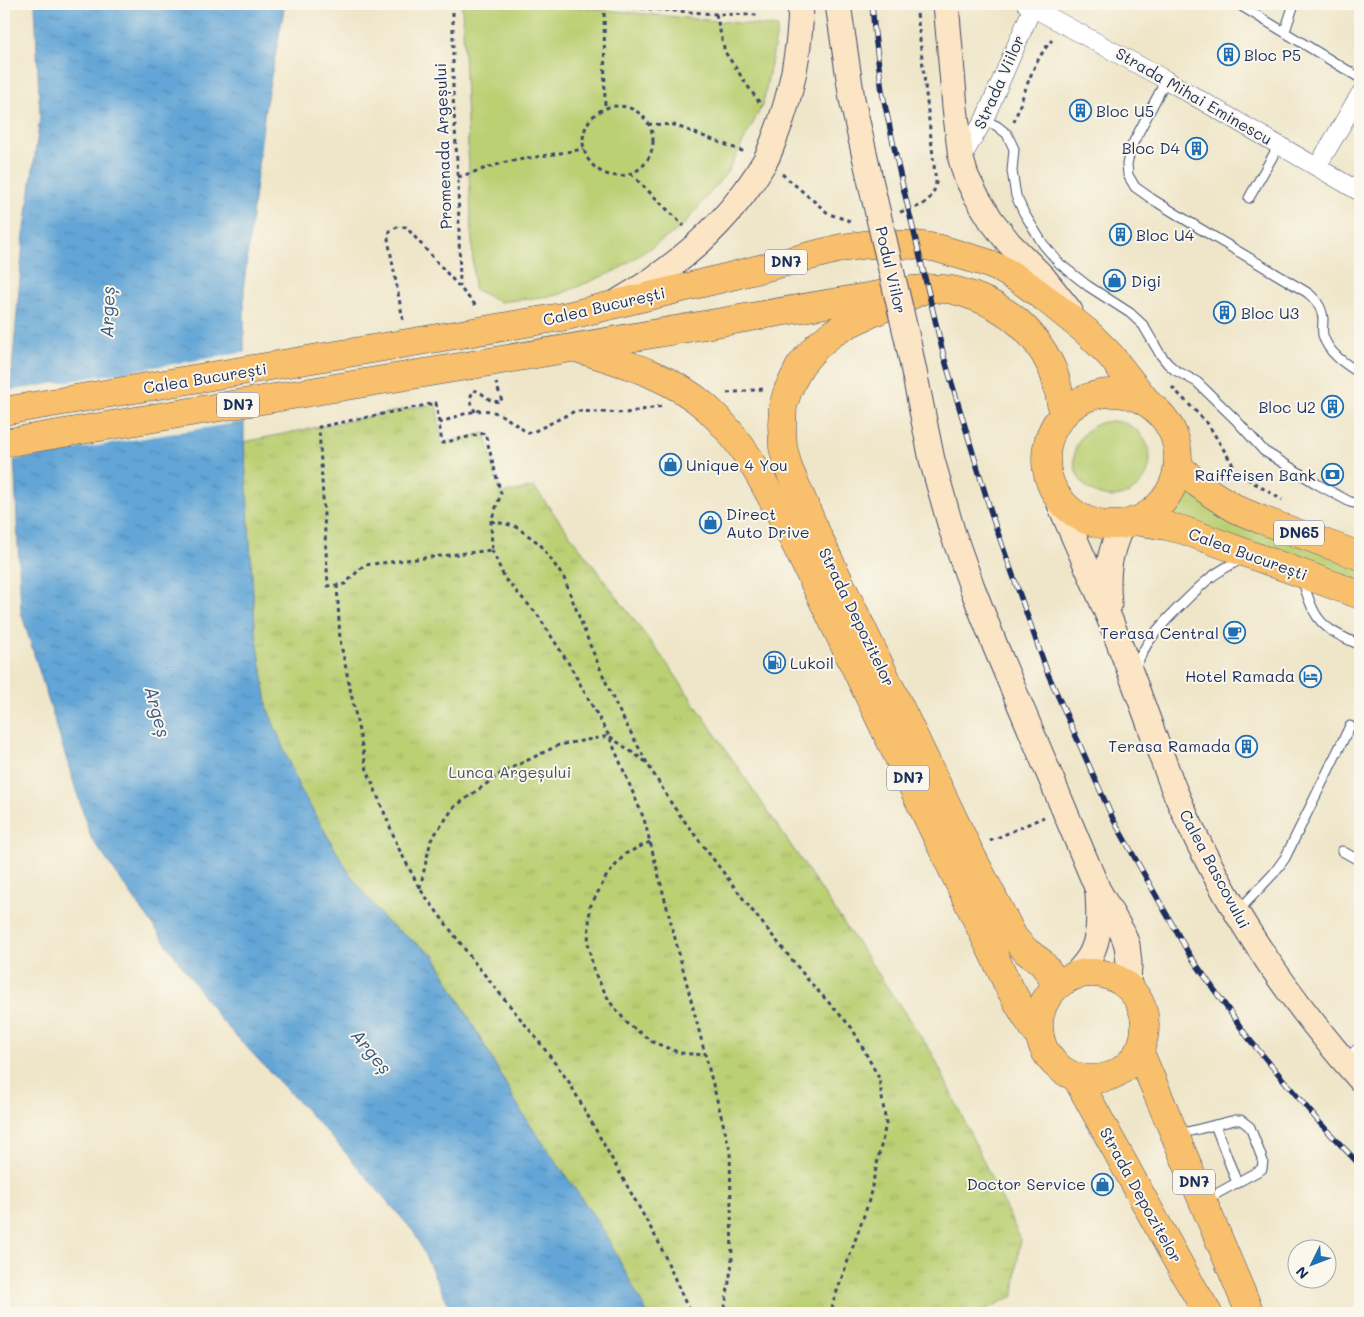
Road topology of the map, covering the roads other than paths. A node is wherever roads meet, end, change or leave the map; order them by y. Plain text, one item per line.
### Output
1 (801, 4) edge
2 (838, 4) edge
3 (946, 4) edge
4 (1238, 4) edge
5 (1294, 4) edge
6 (1031, 5) edge
7 (1251, 7) edge
8 (1285, 31) junction
9 (1360, 78) edge
10 (1166, 80) junction
11 (1360, 94) edge
12 (984, 120) junction
13 (1279, 145) junction
14 (961, 159) junction
15 (1317, 167) junction
16 (1360, 192) edge
17 (1249, 198) dead end
18 (927, 288) junction
19 (613, 305) junction
20 (1088, 332) junction
21 (576, 348) junction
22 (1360, 374) edge
23 (1148, 403) junction
24 (4, 411) edge
25 (1062, 415) junction
26 (4, 443) edge
27 (1178, 466) junction
28 (1055, 492) junction
29 (1360, 504) edge
30 (1128, 523) junction
31 (1250, 554) junction
32 (1360, 556) edge
33 (1299, 572) junction
34 (1360, 595) edge
35 (1116, 634) junction
36 (1360, 644) edge
37 (1132, 678) junction
38 (1350, 726) dead end
39 (1342, 851) dead end
40 (1360, 861) edge
41 (1098, 890) junction
42 (1236, 913) junction
43 (1066, 980) junction
44 (1128, 987) junction
45 (1040, 1037) junction
46 (1139, 1050) junction
47 (1356, 1065) edge
48 (1076, 1077) junction
49 (1215, 1125) junction
50 (1175, 1135) junction
51 (1237, 1183) junction
52 (1203, 1202) junction
53 (1208, 1313) edge
54 (1250, 1313) edge

1 - 19 main road
2 - 41 main road, Podul Viilor, bridge
3 - 14 main road
4 - 7 lane
5 - 8 lane
6 - 10 street, Strada Mihai Eminescu
6 - 12 street, Strada Viilor
7 - 8 lane
8 - 9 lane
10 - 13 street, Strada Mihai Eminescu
10 - 22 lane
11 - 15 street
12 - 14 street, Strada Viilor
12 - 29 lane
13 - 15 street, Strada Mihai Eminescu
13 - 17 lane
14 - 20 main road
15 - 16 street, Strada Mihai Eminescu
18 - 21 main road, Calea București / DN7
18 - 25 main road, Calea București / DN7
18 - 43 main road, Strada Depozitelor / DN7
19 - 20 main road, Calea București / DN7
19 - 24 main road, Calea București / DN7, bridge
20 - 23 main road, Calea București / DN7
21 - 26 main road, Calea București / DN7, bridge
21 - 45 main road, Strada Depozitelor / DN7
23 - 25 main road, DN7
23 - 27 main road, DN7
25 - 28 main road, DN7
27 - 30 main road, DN7
27 - 32 main road, DN65
28 - 30 main road, DN7
28 - 35 main road, Calea Bascovului
30 - 31 main road, Calea București / DN65
30 - 35 main road, Calea Bascovului
31 - 33 main road, Calea București / DN65
31 - 37 lane
33 - 34 main road, Calea București / DN65
33 - 36 lane
35 - 37 main road, Calea Bascovului
37 - 42 main road, Calea Bascovului
38 - 42 lane
39 - 40 lane
41 - 43 main road
41 - 44 main road
42 - 47 main road, Calea Bascovului
43 - 44 main road, DN7
43 - 45 main road, DN7
44 - 46 main road, DN7
45 - 48 main road, DN7
46 - 48 main road, DN7
46 - 50 main road, DN7
48 - 53 main road, Strada Depozitelor / DN7
49 - 50 lane
49 - 51 lane
49 - 51 lane
50 - 52 main road, DN7
51 - 52 lane
52 - 54 main road, DN7

